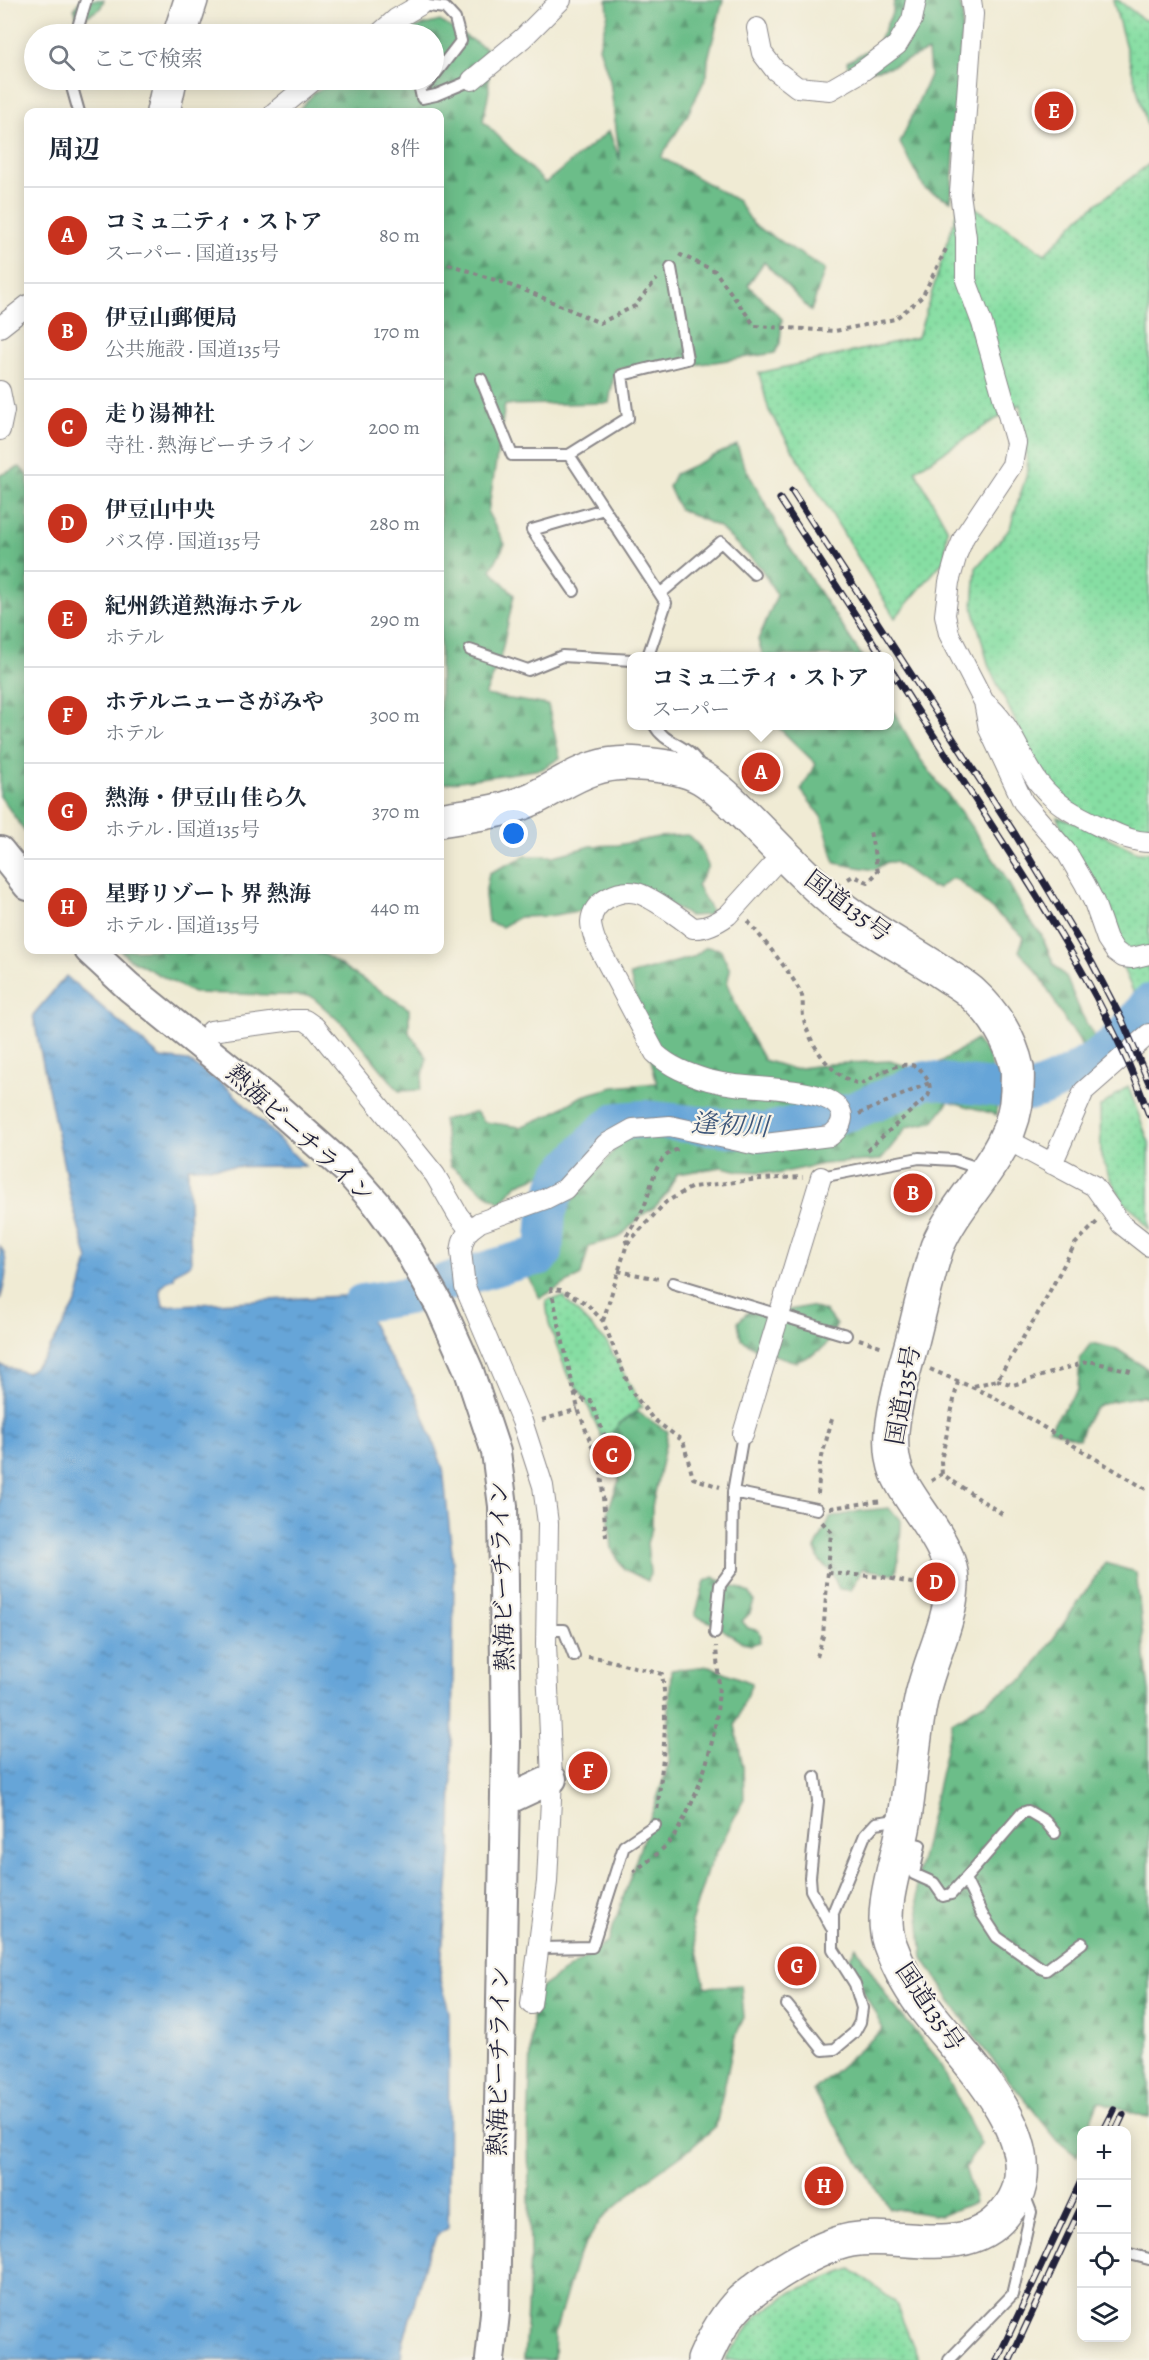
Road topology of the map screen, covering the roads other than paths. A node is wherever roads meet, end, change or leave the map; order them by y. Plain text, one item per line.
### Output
1 (86, 0) edge
2 (192, 0) edge
3 (561, 0) edge
4 (916, 0) edge
5 (971, 0) edge
6 (419, 2) edge
7 (79, 24) edge
8 (184, 24) edge
9 (390, 24) edge
10 (757, 28) dead end
11 (444, 63) edge
12 (472, 80) joint
13 (73, 90) edge
14 (168, 90) edge
15 (302, 90) edge
16 (420, 90) edge
17 (78, 108) edge
18 (164, 108) edge
19 (280, 108) edge
20 (671, 268) road end
21 (24, 308) edge
22 (0, 327) edge
23 (481, 379) dead end
24 (0, 391) edge
25 (0, 430) edge
26 (569, 455) junction
27 (604, 509) junction
28 (754, 574) dead end
29 (574, 591) dead end
30 (660, 594) junction
31 (470, 650) dead end
32 (650, 652) edge
33 (627, 660) edge
34 (984, 702) junction
35 (658, 730) edge
36 (700, 777) junction
37 (444, 819) edge
38 (1149, 842) edge
39 (0, 851) edge
40 (783, 854) junction
41 (24, 881) edge
42 (93, 954) edge
43 (1149, 954) edge
44 (211, 1031) dead end
45 (1149, 1034) edge
46 (1009, 1132) junction
47 (1052, 1164) junction
48 (987, 1171) junction
49 (821, 1178) joint
50 (470, 1230) junction
51 (1149, 1246) edge
52 (673, 1283) road end
53 (780, 1314) junction
54 (846, 1335) road end
55 (743, 1434) joint
56 (733, 1492) junction
57 (814, 1510) road end
58 (547, 1630) junction
59 (715, 1633) road end
60 (574, 1656) road end
61 (815, 1777) dead end
62 (552, 1779) junction
63 (505, 1801) junction
64 (655, 1825) road end
65 (903, 1831) junction
66 (1055, 1833) dead end
67 (965, 1879) junction
68 (831, 1927) junction
69 (1082, 1943) dead end
70 (540, 1948) junction
71 (531, 2004) dead end
72 (787, 2006) dead end
73 (1020, 2183) junction
74 (1131, 2254) edge
75 (1149, 2259) edge
76 (490, 2360) edge
77 (704, 2360) edge
78 (949, 2360) edge

1 - 7 lane
2 - 8 highway
3 - 12 street
4 - 10 street
5 - 34 street
6 - 9 street
6 - 11 lane
12 - 16 lane
13 - 17 lane
14 - 18 highway
15 - 19 street
20 - 26 lane
21 - 22 street
23 - 26 lane
24 - 25 street
26 - 27 lane
27 - 29 lane
27 - 30 lane
28 - 30 lane
30 - 32 lane
31 - 33 lane
34 - 38 street
34 - 43 street
35 - 36 lane
36 - 37 highway, 国道135号
36 - 40 highway, 国道135号
39 - 41 street
40 - 46 highway, 国道135号
40 - 50 street
42 - 63 street, 熱海ビーチライン
44 - 50 street
45 - 47 street
46 - 47 street
46 - 48 highway, 国道135号
47 - 51 street
48 - 49 lane
48 - 65 highway, 国道135号
49 - 53 street
50 - 58 street
52 - 53 lane
53 - 54 lane
53 - 55 street
55 - 56 lane
56 - 57 lane
56 - 59 lane
58 - 60 lane
58 - 62 street
61 - 68 lane
62 - 63 street
62 - 70 street
63 - 76 street, 熱海ビーチライン
64 - 70 lane
65 - 67 lane
65 - 68 lane
65 - 73 highway, 国道135号
66 - 67 lane
67 - 69 lane
68 - 72 lane
70 - 71 street
73 - 77 highway, 国道135号
73 - 78 lane
74 - 75 lane

